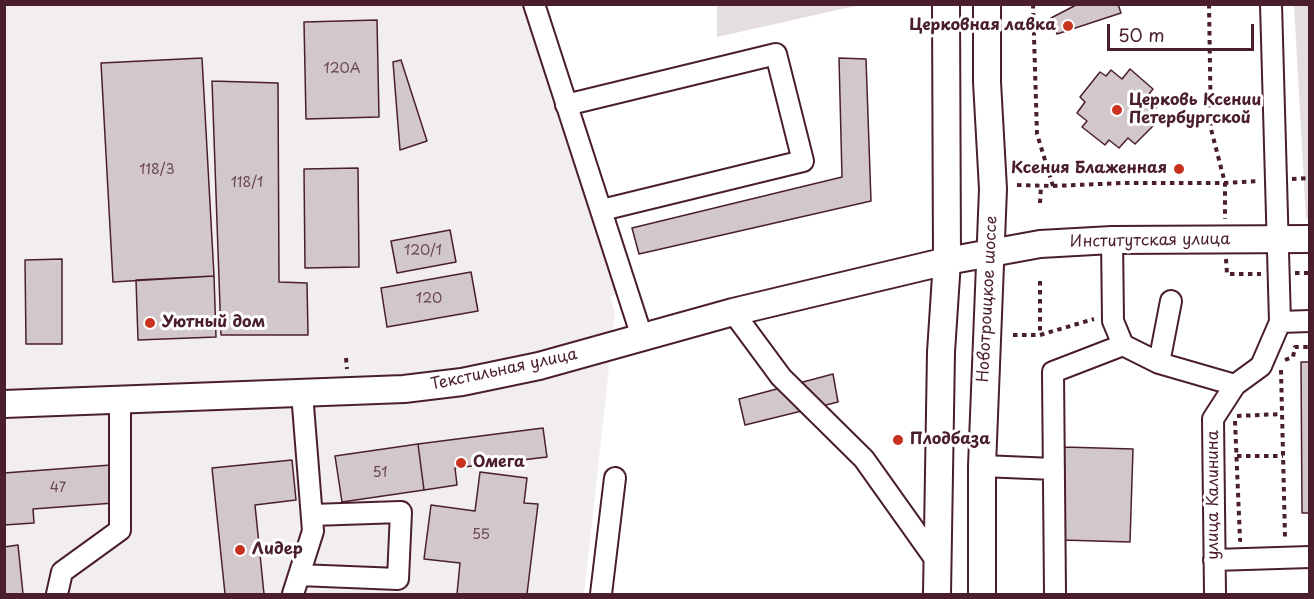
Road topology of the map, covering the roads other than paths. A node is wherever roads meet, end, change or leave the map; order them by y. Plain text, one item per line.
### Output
1 (534, 4) edge
2 (946, 4) edge
3 (987, 4) edge
4 (1271, 4) edge
5 (566, 105) junction
6 (602, 210) junction
7 (1310, 238) edge
8 (1279, 239) junction
9 (1112, 240) junction
10 (991, 252) junction
11 (947, 261) junction
12 (1171, 301) dead end
13 (733, 312) junction
14 (1310, 321) edge
15 (1280, 322) junction
16 (642, 337) junction
17 (1123, 345) junction
18 (1159, 363) junction
19 (1235, 385) junction
20 (302, 393) junction
21 (120, 400) junction
22 (4, 404) edge
23 (982, 466) junction
24 (1054, 469) junction
25 (615, 478) dead end
26 (312, 515) junction
27 (1310, 557) edge
28 (1214, 560) junction
29 (938, 563) junction
30 (299, 575) junction
31 (57, 594) edge
32 (293, 594) edge
33 (602, 594) edge
34 (937, 594) edge
35 (982, 594) edge
36 (1055, 594) edge
37 (1215, 594) edge

1 - 5 street
2 - 11 main road
3 - 10 main road, Новотроицкое шоссе
4 - 8 street, улица Калинина
5 - 6 street
5 - 6 street
6 - 16 street
7 - 8 main road, Институтская улица
8 - 9 main road, Институтская улица
8 - 15 street, улица Калинина
9 - 10 main road, Институтская улица
9 - 17 street
10 - 11 main road, Текстильная улица
10 - 23 main road, Новотроицкое шоссе
11 - 13 main road, Текстильная улица
11 - 29 main road
12 - 18 street
13 - 16 main road, Текстильная улица
13 - 29 street
14 - 15 street
15 - 19 street, улица Калинина
16 - 20 main road, Текстильная улица
17 - 18 street
17 - 24 street
18 - 19 street
19 - 28 street, улица Калинина
20 - 21 main road, Текстильная улица
20 - 26 street
21 - 22 main road, Текстильная улица
21 - 31 street
23 - 24 street
23 - 35 main road, Новотроицкое шоссе
24 - 36 street
25 - 33 street
26 - 30 street
26 - 30 street
27 - 28 street
28 - 37 street, улица Калинина
29 - 34 main road
30 - 32 street

